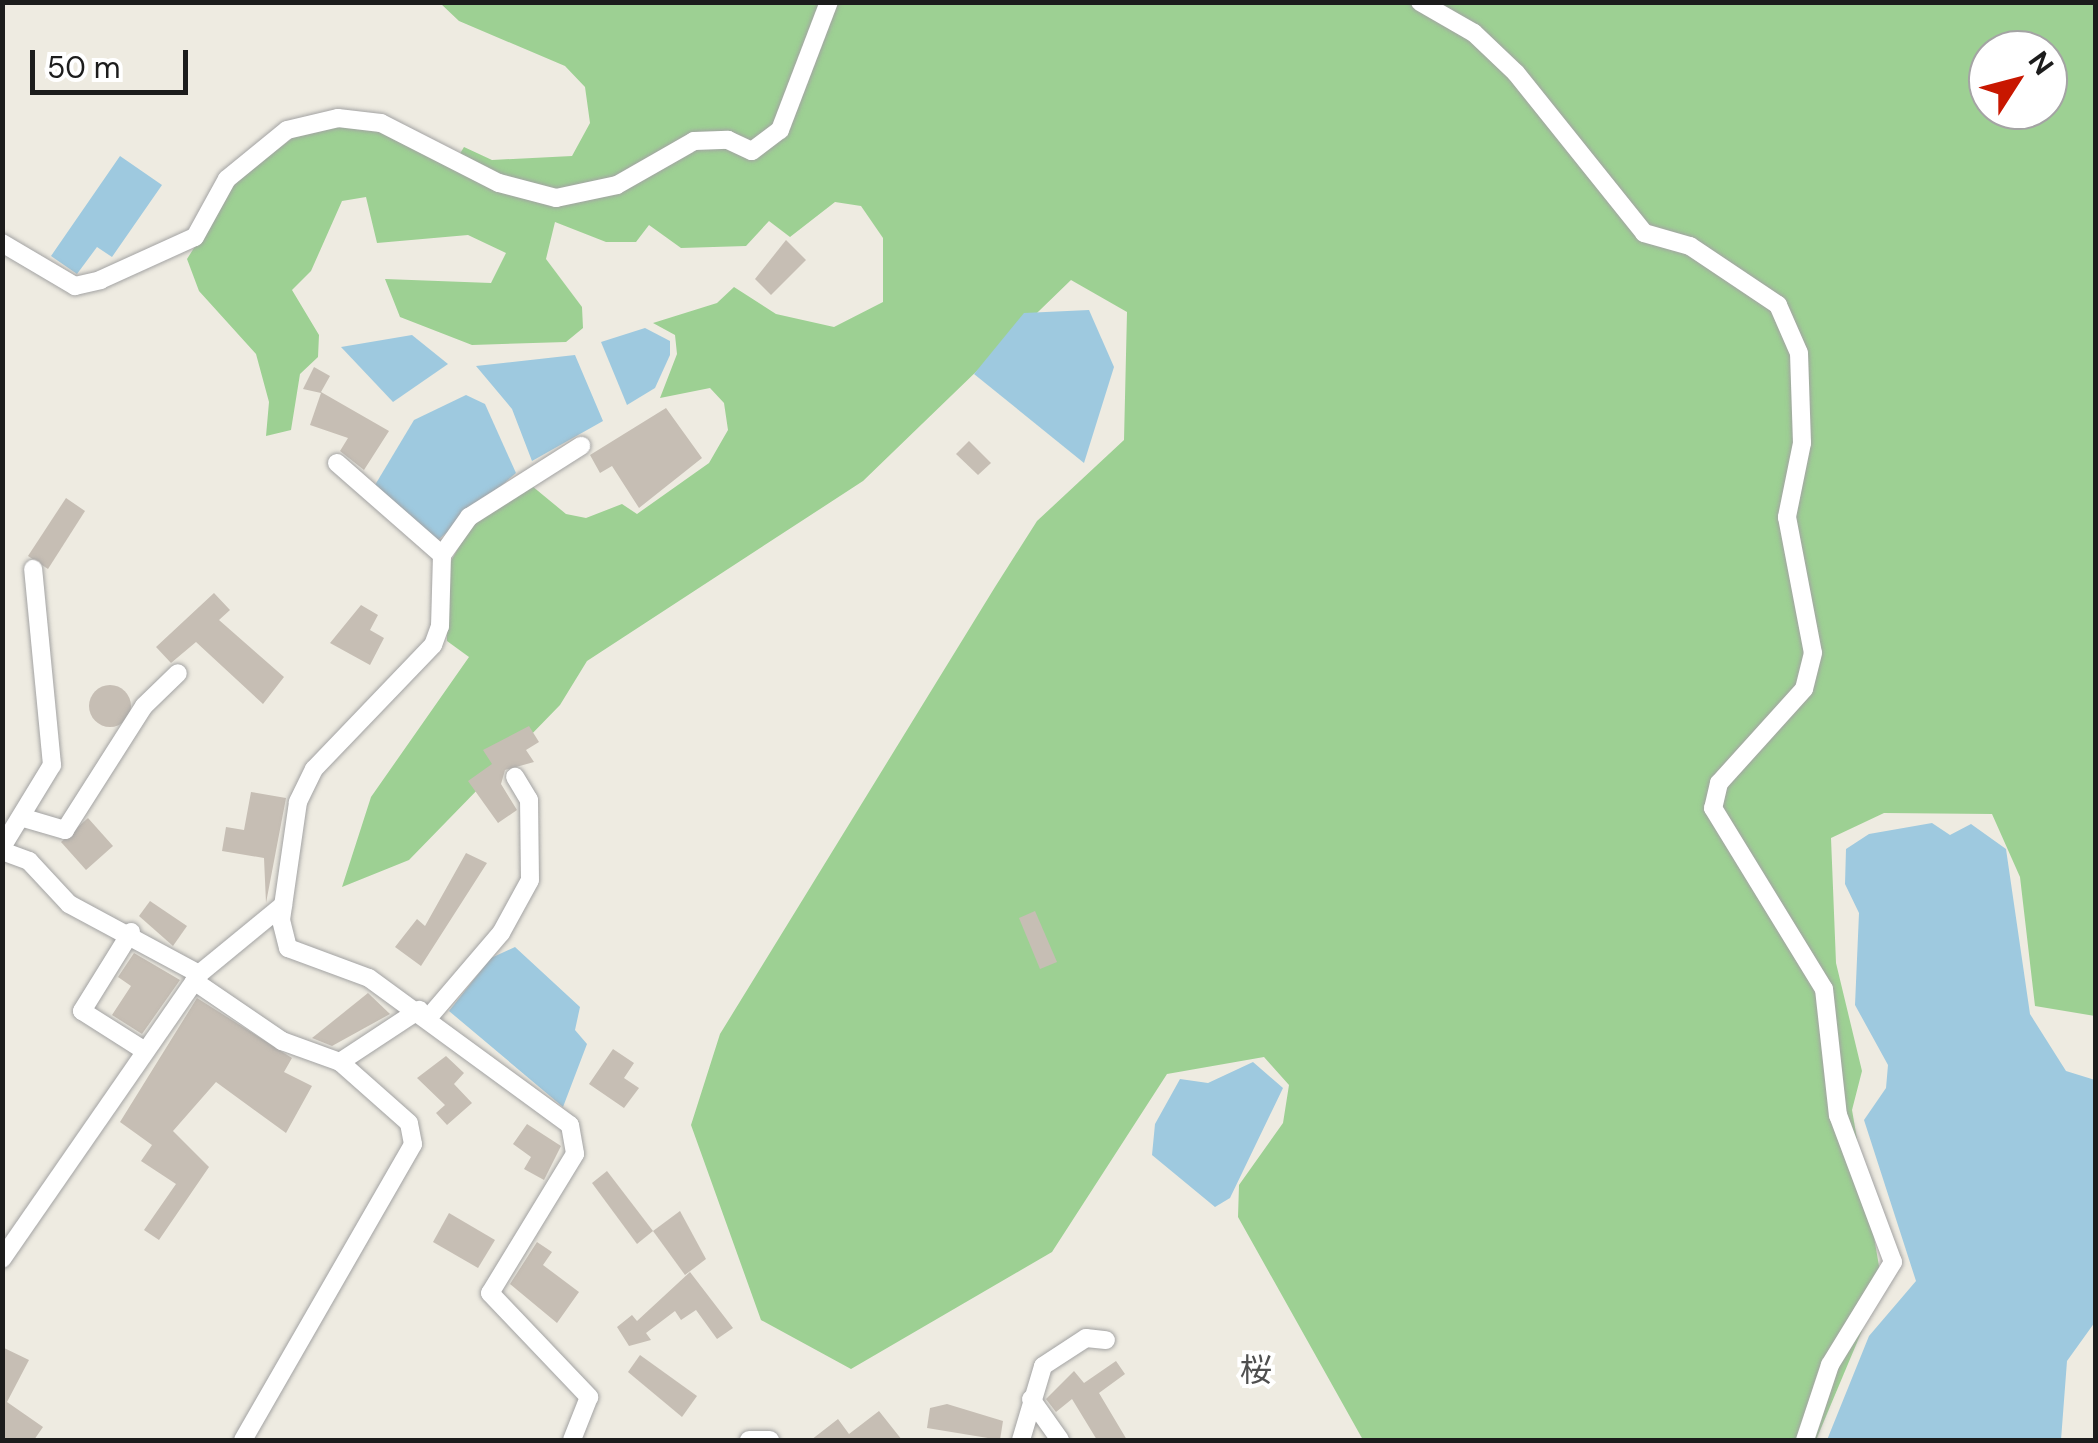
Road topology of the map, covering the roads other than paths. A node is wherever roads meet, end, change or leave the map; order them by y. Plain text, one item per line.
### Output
1 (829, 2) edge
2 (1420, 2) edge
3 (2, 244) edge
4 (581, 446) dead end
5 (337, 463) dead end
6 (442, 555) junction
7 (33, 569) dead end
8 (178, 673) dead end
9 (514, 777) dead end
10 (24, 818) junction
11 (2, 849) edge
12 (283, 906) junction
13 (131, 932) junction
14 (196, 978) junction
15 (424, 1013) junction
16 (145, 1052) junction
17 (340, 1062) junction
18 (11, 1232) edge
19 (2, 1260) edge
20 (1106, 1340) dead end
21 (1030, 1399) junction
22 (243, 1440) edge
23 (572, 1440) edge
24 (750, 1440) edge
25 (770, 1440) edge
26 (1020, 1440) edge
27 (1060, 1440) edge
28 (1805, 1440) edge

1 - 3 street
2 - 28 street
4 - 6 street
5 - 6 street
6 - 12 street
7 - 10 street
8 - 10 street
9 - 15 street
10 - 11 street
11 - 13 street
12 - 14 street
12 - 15 street
13 - 14 street
13 - 16 street
14 - 16 street
14 - 17 street
15 - 17 street
15 - 23 street
16 - 18 street
17 - 22 street
18 - 19 street
20 - 21 street
21 - 26 street
21 - 27 street
24 - 25 street

